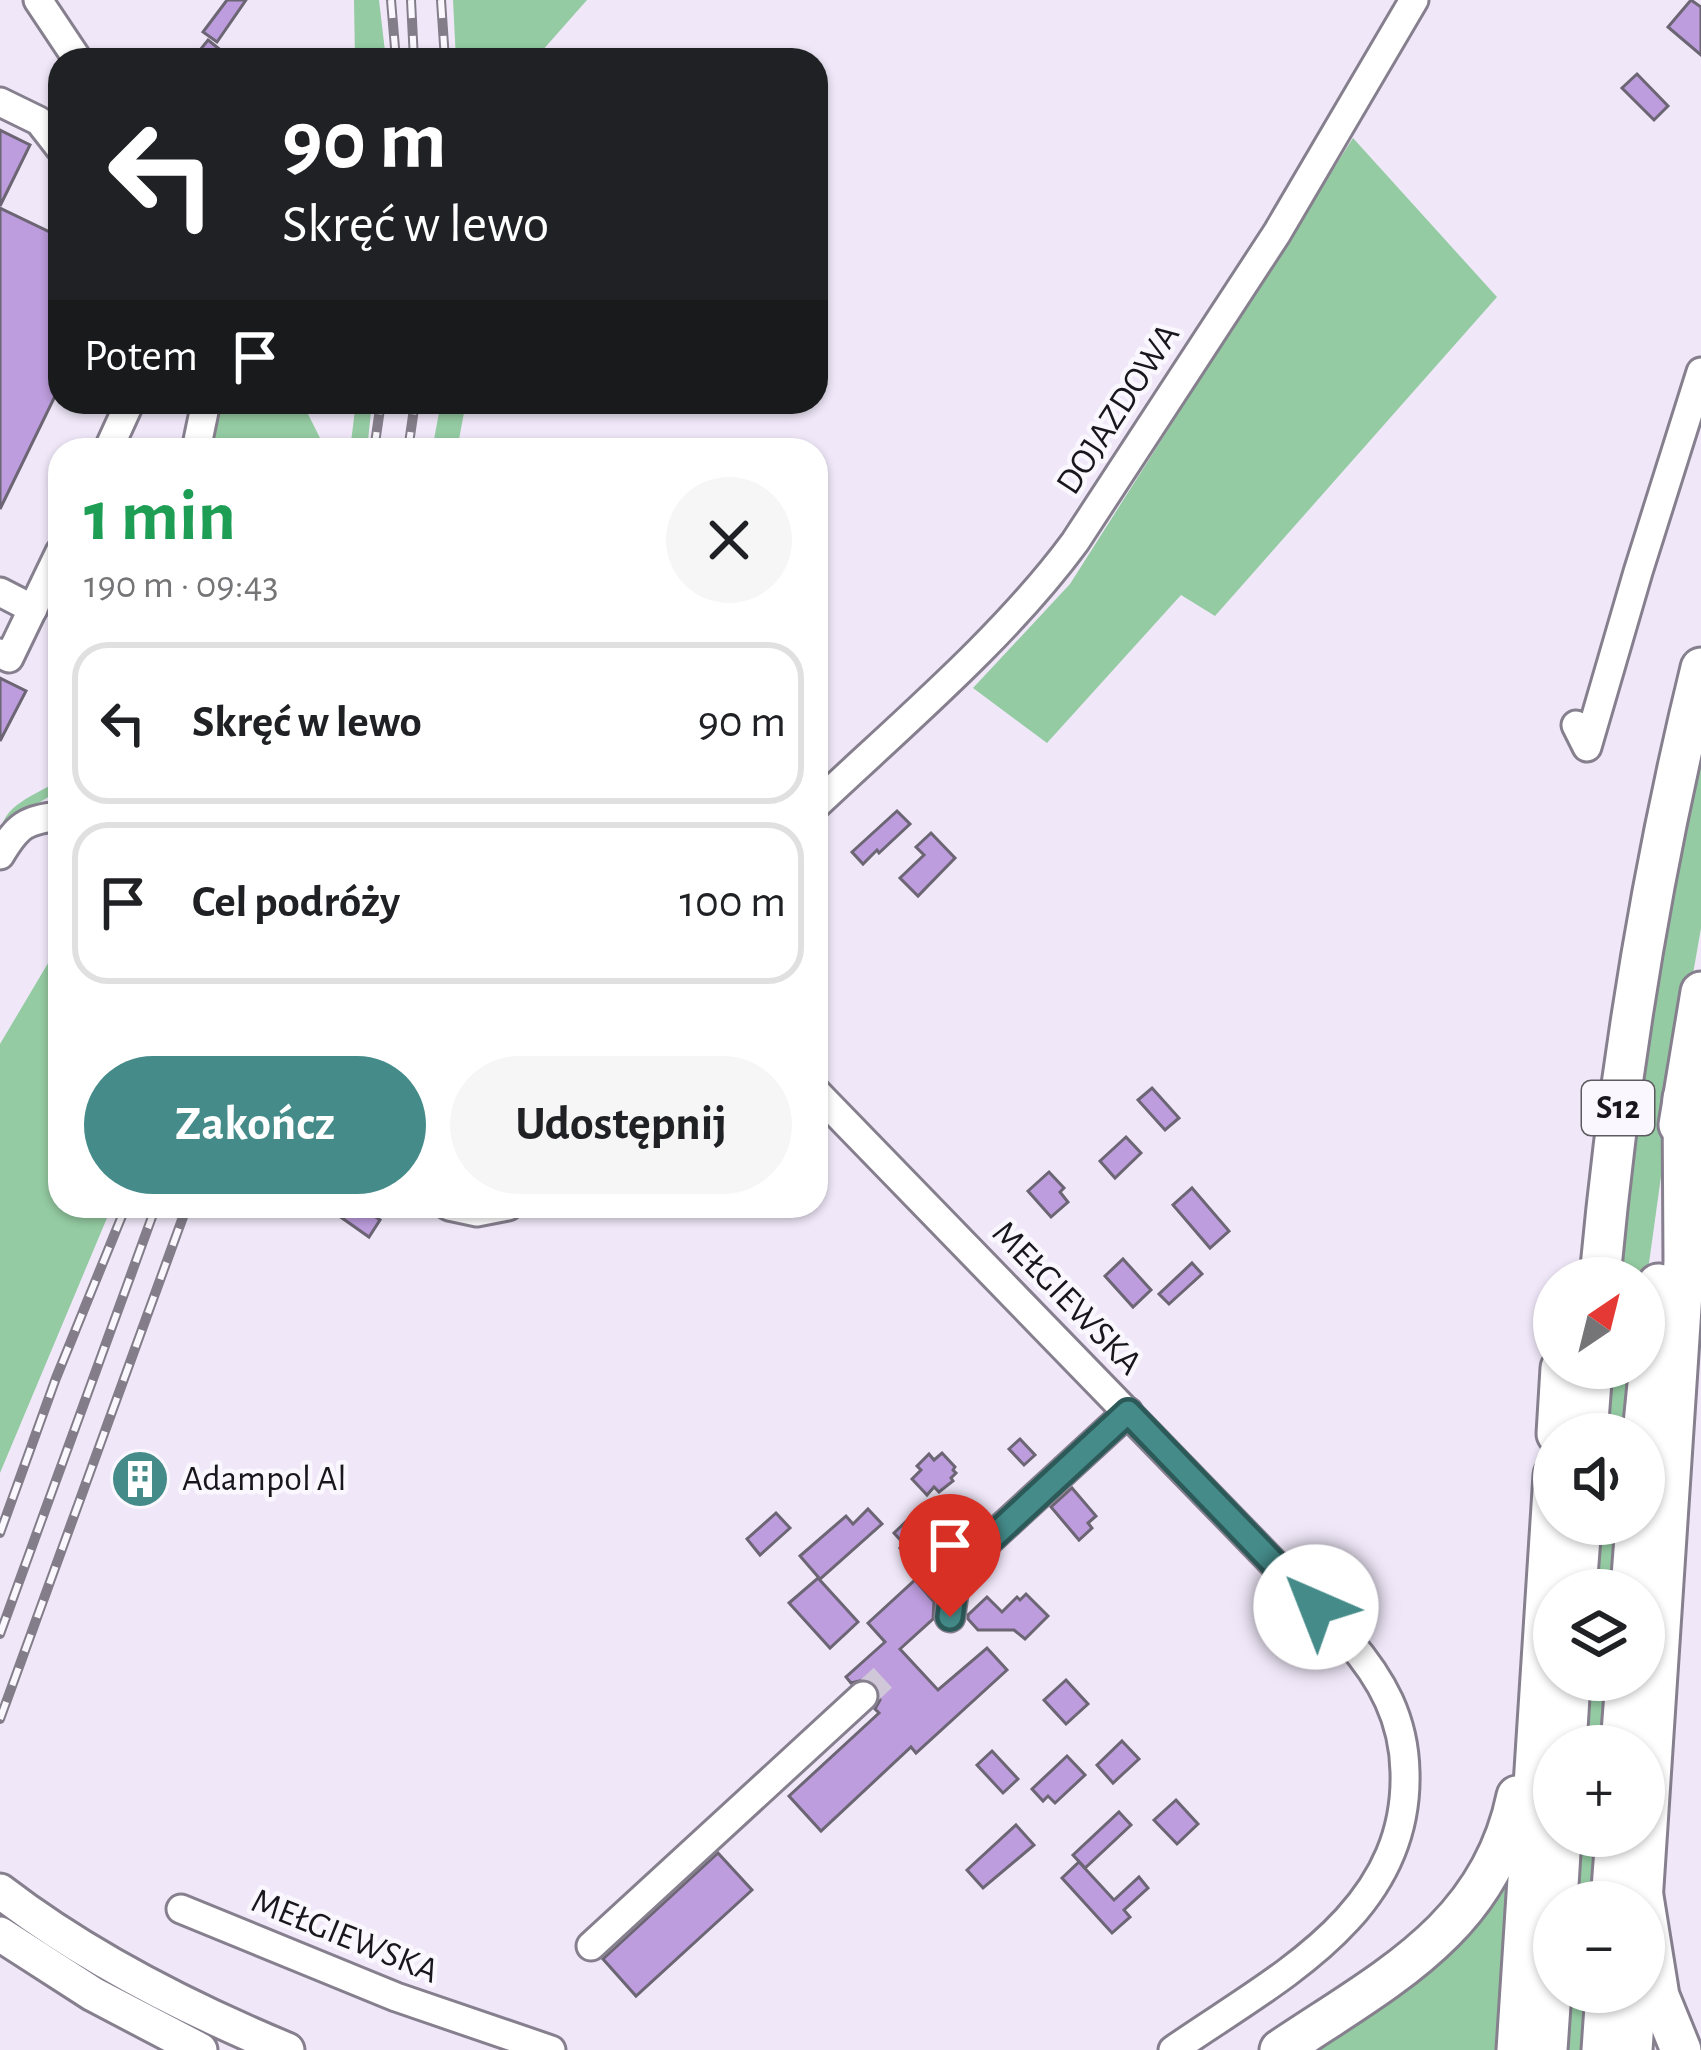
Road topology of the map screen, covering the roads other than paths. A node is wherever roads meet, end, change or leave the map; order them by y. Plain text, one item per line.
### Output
1 (38, 0) edge
2 (1414, 0) edge
3 (70, 48) edge
4 (0, 102) edge
5 (48, 133) edge
6 (1701, 372) edge
7 (48, 577) edge
8 (0, 592) edge
9 (33, 609) junction
10 (0, 653) edge
11 (1701, 668) edge
12 (1576, 725) dead end
13 (828, 793) edge
14 (48, 818) edge
15 (0, 855) edge
16 (1644, 940) junction
17 (1701, 992) edge
18 (1683, 1098) junction
19 (828, 1104) edge
20 (1576, 1257) edge
21 (1602, 1257) edge
22 (1128, 1412) junction
23 (1645, 1413) edge
24 (950, 1617) dead end
25 (863, 1696) tunnel mouth
26 (1533, 1700) edge
27 (1540, 1701) edge
28 (1633, 1881) edge
29 (0, 1891) edge
30 (181, 1909) dead end
31 (0, 1934) edge
32 (591, 1946) dead end
33 (1665, 2011) edge
34 (1549, 2013) edge
35 (1605, 2013) edge
36 (1635, 2013) edge
37 (200, 2050) edge
38 (287, 2050) edge
39 (551, 2050) edge
40 (1173, 2050) edge
41 (1280, 2050) edge
42 (1517, 2050) edge
43 (1547, 2050) edge
44 (1602, 2050) edge
45 (1632, 2050) edge
46 (1681, 2050) edge

1 - 3 street
2 - 13 street, DOJAZDOWA
4 - 5 street
6 - 12 street
7 - 9 street
8 - 9 street
9 - 10 street
11 - 16 highway, S12
14 - 15 street
16 - 20 highway
16 - 21 highway, S12
17 - 18 highway, S12
18 - 23 highway, S12
18 - 28 highway
19 - 22 street, MEŁGIEWSKA
22 - 24 street
22 - 40 street, MEŁGIEWSKA
25 - 32 street
26 - 41 highway
27 - 42 highway
29 - 38 main road
30 - 39 street, MEŁGIEWSKA
31 - 37 main road
33 - 46 highway
34 - 43 highway
35 - 44 highway
36 - 45 highway

